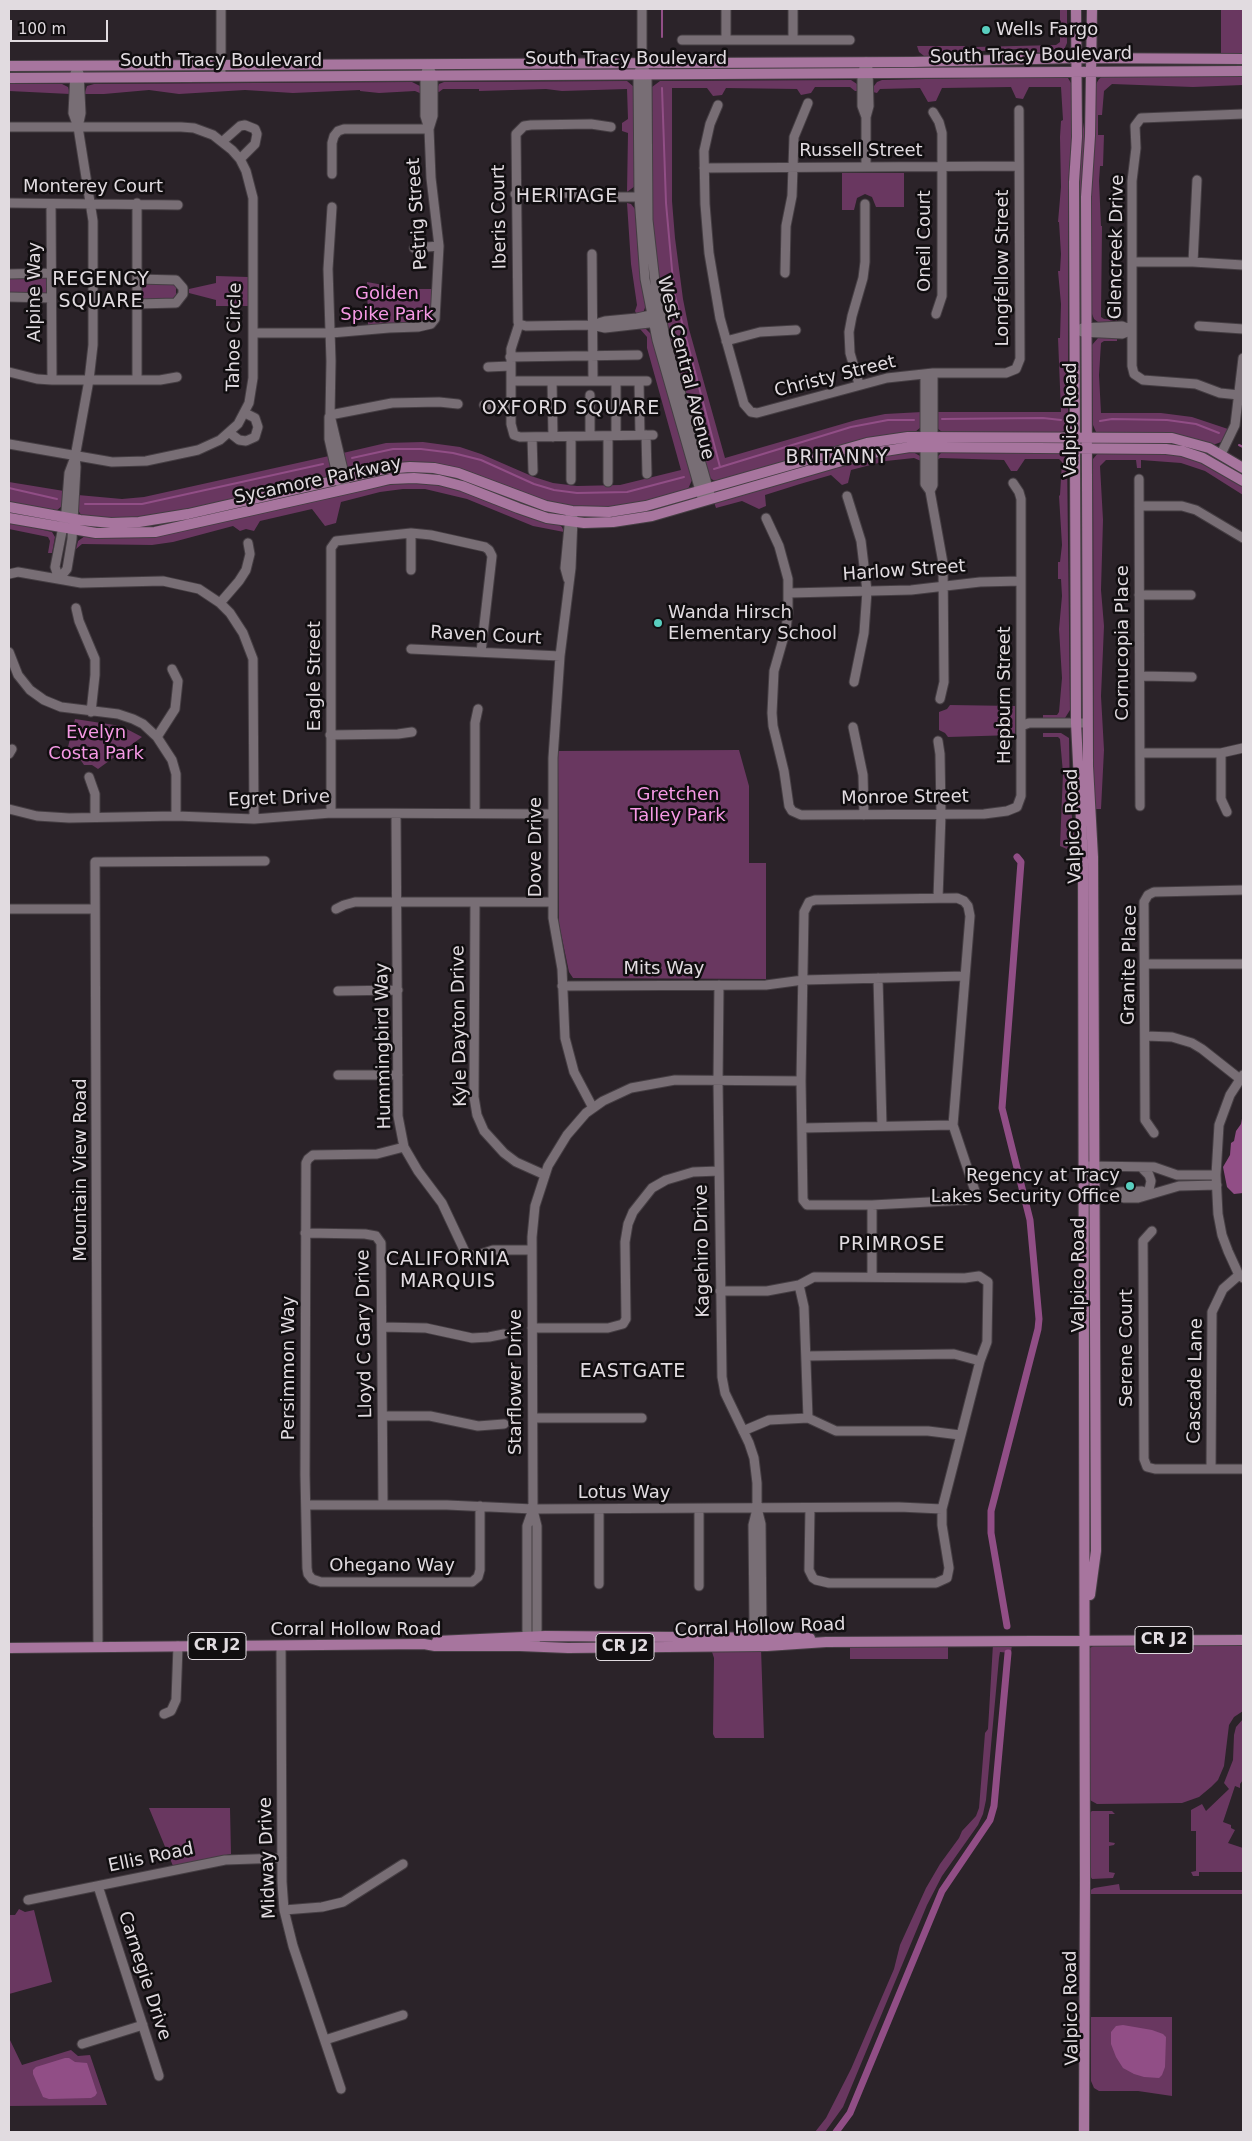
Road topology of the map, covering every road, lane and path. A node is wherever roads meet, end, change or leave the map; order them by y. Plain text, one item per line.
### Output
1 (221, 9) edge
2 (642, 9) edge
3 (726, 9) edge
4 (793, 9) edge
5 (1076, 9) edge
6 (1092, 9) edge
7 (682, 40) dead end
8 (726, 40) junction
9 (793, 40) junction
10 (850, 40) dead end
11 (1076, 58) junction
12 (1091, 58) junction
13 (1243, 59) edge
14 (866, 62) junction
15 (642, 63) junction
16 (428, 64) junction
17 (221, 65) junction
18 (9, 66) edge
19 (76, 66) junction
20 (1084, 71) junction
21 (1243, 71) edge
22 (866, 74) junction
23 (642, 75) junction
24 (429, 76) junction
25 (221, 77) junction
26 (9, 78) edge
27 (77, 78) junction
28 (808, 103) dead end
29 (718, 105) dead end
30 (1019, 110) dead end
31 (933, 112) dead end
32 (1243, 114) edge
33 (9, 127) edge
34 (78, 127) junction
35 (611, 127) dead end
36 (429, 129) junction
37 (222, 141) junction
38 (240, 159) junction
39 (942, 166) junction
40 (1019, 166) junction
41 (793, 167) junction
42 (866, 167) junction
43 (704, 168) junction
44 (332, 174) dead end
45 (1197, 180) dead end
46 (515, 194) junction
47 (639, 197) junction
48 (9, 203) edge
49 (91, 203) junction
50 (137, 203) junction
51 (51, 204) junction
52 (865, 204) dead end
53 (178, 205) dead end
54 (332, 207) dead end
55 (439, 246) junction
56 (414, 248) dead end
57 (592, 254) dead end
58 (1132, 262) junction
59 (1193, 262) junction
60 (1243, 265) edge
61 (51, 272) junction
62 (785, 273) dead end
63 (9, 274) edge
64 (137, 279) junction
65 (9, 297) edge
66 (51, 298) junction
67 (137, 304) junction
68 (936, 314) dead end
69 (656, 318) junction
70 (519, 324) junction
71 (592, 325) junction
72 (1199, 326) dead end
73 (1243, 329) edge
74 (796, 330) dead end
75 (1074, 330) junction
76 (1086, 330) junction
77 (1132, 330) junction
78 (253, 333) junction
79 (330, 333) junction
80 (726, 342) junction
81 (593, 355) junction
82 (638, 355) dead end
83 (510, 356) junction
84 (1243, 358) edge
85 (510, 366) junction
86 (488, 367) dead end
87 (1016, 369) joint
88 (9, 372) edge
89 (929, 373) junction
90 (177, 377) dead end
91 (52, 380) junction
92 (89, 380) junction
93 (137, 380) junction
94 (593, 380) junction
95 (511, 381) junction
96 (552, 381) junction
97 (616, 382) junction
98 (859, 384) junction
99 (590, 395) dead end
100 (1239, 395) junction
101 (458, 404) dead end
102 (484, 405) dead end
103 (511, 405) junction
104 (245, 412) junction
105 (330, 414) junction
106 (230, 433) junction
107 (646, 435) junction
108 (590, 436) junction
109 (612, 436) junction
110 (532, 437) junction
111 (553, 437) junction
112 (571, 437) junction
113 (1075, 437) junction
114 (1087, 437) junction
115 (929, 442) junction
116 (9, 444) edge
117 (1075, 448) junction
118 (1087, 448) junction
119 (1221, 454) junction
120 (75, 457) junction
121 (1243, 468) edge
122 (532, 471) dead end
123 (647, 474) dead end
124 (342, 479) junction
125 (571, 480) dead end
126 (1139, 480) dead end
127 (1243, 481) edge
128 (608, 482) dead end
129 (1013, 483) dead end
130 (704, 489) junction
131 (344, 490) junction
132 (847, 496) dead end
133 (707, 500) junction
134 (9, 506) edge
135 (1139, 506) junction
136 (572, 511) junction
137 (9, 518) edge
138 (69, 518) junction
139 (766, 518) dead end
140 (571, 522) junction
141 (68, 530) junction
142 (412, 533) junction
143 (1243, 538) edge
144 (248, 543) dead end
145 (411, 570) dead end
146 (9, 574) edge
147 (59, 579) junction
148 (1021, 581) junction
149 (943, 587) junction
150 (867, 591) junction
151 (789, 593) junction
152 (1139, 595) junction
153 (1191, 595) dead end
154 (220, 603) junction
155 (76, 608) dead end
156 (411, 650) dead end
157 (9, 652) edge
158 (481, 652) junction
159 (560, 656) junction
160 (172, 669) dead end
161 (1140, 676) junction
162 (1192, 677) dead end
163 (854, 682) dead end
164 (940, 699) dead end
165 (478, 708) dead end
166 (91, 712) junction
167 (1076, 725) junction
168 (1088, 725) junction
169 (853, 726) dead end
170 (1021, 726) junction
171 (412, 732) dead end
172 (330, 735) junction
173 (157, 737) junction
174 (938, 741) dead end
175 (1243, 748) edge
176 (1140, 753) junction
177 (1221, 753) junction
178 (89, 777) dead end
179 (1140, 806) dead end
180 (1017, 807) joint
181 (9, 809) edge
182 (1227, 812) dead end
183 (475, 813) junction
184 (331, 814) junction
185 (396, 814) junction
186 (552, 814) junction
187 (940, 814) junction
188 (864, 815) junction
189 (176, 816) junction
190 (96, 817) junction
191 (254, 818) junction
192 (265, 861) dead end
193 (1243, 890) edge
194 (938, 898) junction
195 (398, 902) junction
196 (475, 902) junction
197 (553, 902) junction
198 (9, 909) edge
199 (95, 909) junction
200 (336, 909) dead end
201 (1145, 964) junction
202 (1243, 964) edge
203 (965, 976) junction
204 (878, 978) junction
205 (803, 980) junction
206 (719, 985) junction
207 (562, 986) junction
208 (398, 990) junction
209 (338, 991) dead end
210 (1146, 1036) junction
211 (338, 1075) dead end
212 (398, 1075) junction
213 (1241, 1077) edge
214 (718, 1081) junction
215 (801, 1081) junction
216 (593, 1108) junction
217 (953, 1125) junction
218 (882, 1126) junction
219 (802, 1128) junction
220 (1154, 1133) dead end
221 (404, 1147) junction
222 (1083, 1166) junction
223 (1095, 1166) junction
224 (1141, 1167) junction
225 (719, 1171) junction
226 (545, 1175) junction
227 (1216, 1180) junction
228 (1148, 1194) junction
229 (1095, 1199) junction
230 (1083, 1202) junction
231 (872, 1205) junction
232 (1152, 1231) dead end
233 (305, 1233) junction
234 (532, 1250) junction
235 (1241, 1276) edge
236 (872, 1277) junction
237 (799, 1285) junction
238 (720, 1291) junction
239 (382, 1327) junction
240 (532, 1328) junction
241 (504, 1334) dead end
242 (806, 1356) junction
243 (980, 1361) junction
244 (383, 1416) junction
245 (533, 1418) junction
246 (642, 1418) dead end
247 (808, 1418) junction
248 (504, 1424) dead end
249 (743, 1431) junction
250 (960, 1435) junction
251 (1212, 1468) junction
252 (1243, 1469) edge
253 (306, 1505) junction
254 (383, 1505) junction
255 (480, 1506) junction
256 (810, 1508) junction
257 (533, 1509) junction
258 (599, 1509) junction
259 (699, 1509) junction
260 (757, 1509) junction
261 (942, 1509) junction
262 (310, 1576) joint
263 (599, 1584) dead end
264 (699, 1586) dead end
265 (762, 1636) junction
266 (739, 1637) junction
267 (532, 1640) junction
268 (1084, 1640) junction
269 (1243, 1640) edge
270 (826, 1642) junction
271 (178, 1646) junction
272 (281, 1646) junction
273 (98, 1647) junction
274 (668, 1647) junction
275 (9, 1648) edge
276 (164, 1714) dead end
277 (282, 1858) junction
278 (402, 1864) dead end
279 (1085, 1883) junction
280 (98, 1886) junction
281 (28, 1900) dead end
282 (284, 1910) junction
283 (403, 2015) dead end
284 (143, 2025) junction
285 (325, 2040) junction
286 (82, 2044) dead end
287 (159, 2076) dead end
288 (341, 2090) dead end
289 (1084, 2132) edge
290 (1090, 2132) edge

1 - 17 street
2 - 15 street, West Central Avenue
3 - 8 street
4 - 9 street
5 - 11 main road, Valpico Road
6 - 12 main road, Valpico Road
7 - 8 street
8 - 9 street
9 - 10 street
11 - 12 main road, South Tracy Boulevard
11 - 14 main road, South Tracy Boulevard
11 - 20 main road, Valpico Road
12 - 13 main road, South Tracy Boulevard
12 - 20 main road, Valpico Road
14 - 15 main road, South Tracy Boulevard
14 - 22 street
15 - 16 main road, South Tracy Boulevard
15 - 23 street, West Central Avenue
16 - 17 main road, South Tracy Boulevard
16 - 24 street, Petrig Street
17 - 19 main road, South Tracy Boulevard
17 - 25 street
18 - 19 main road, South Tracy Boulevard
19 - 27 street
20 - 21 main road, South Tracy Boulevard
20 - 22 main road, South Tracy Boulevard
20 - 75 main road, Valpico Road
20 - 76 main road, Valpico Road
22 - 23 main road, South Tracy Boulevard
22 - 42 street
23 - 24 main road, South Tracy Boulevard
23 - 47 street, West Central Avenue
23 - 69 street, West Central Avenue
24 - 25 main road, South Tracy Boulevard
24 - 36 street, Petrig Street
25 - 27 main road, South Tracy Boulevard
26 - 27 main road, South Tracy Boulevard
27 - 34 street
28 - 41 street
29 - 43 street
30 - 40 street, Longfellow Street
31 - 39 street, Oneil Court
32 - 58 street, Glencreek Drive
33 - 34 street, Tahoe Circle
34 - 37 street, Tahoe Circle
34 - 49 street
35 - 46 street, Iberis Court
36 - 44 street
36 - 55 street, Petrig Street
37 - 38 street, Tahoe Circle
37 - 38 street
38 - 78 street, Tahoe Circle
39 - 40 street, Russell Street
39 - 42 street, Russell Street
39 - 68 street, Oneil Court
40 - 87 street, Longfellow Street
41 - 42 street, Russell Street
41 - 43 street, Russell Street
41 - 62 street
43 - 80 street
45 - 59 street
46 - 47 street
46 - 70 street, Iberis Court
47 - 69 street, West Central Avenue
48 - 51 street, Monterey Court
49 - 50 street, Monterey Court
49 - 51 street, Monterey Court
49 - 92 street
50 - 53 street, Monterey Court
50 - 64 street
51 - 61 street, Alpine Way
52 - 98 street
54 - 79 street
55 - 56 street
55 - 79 street, Petrig Street
57 - 71 street
58 - 59 street
58 - 77 street, Glencreek Drive
59 - 60 street
61 - 63 street
61 - 66 street, Alpine Way
64 - 67 street
64 - 67 street
65 - 66 street
66 - 91 street, Alpine Way
67 - 93 street
69 - 71 street
69 - 130 street, West Central Avenue
70 - 71 street
70 - 83 street
71 - 81 street
72 - 73 street
74 - 80 street
75 - 76 street
75 - 113 main road, Valpico Road
76 - 77 street
76 - 114 main road, Valpico Road
77 - 100 street, Glencreek Drive
78 - 79 street
78 - 104 street, Tahoe Circle
79 - 105 street
80 - 98 street, Christy Street
81 - 82 street
81 - 83 street
81 - 94 street
83 - 85 street
84 - 100 street
85 - 86 street
85 - 95 street
87 - 89 street, Christy Street
88 - 91 street
89 - 98 street, Christy Street
89 - 115 street
90 - 93 street
91 - 92 street
92 - 93 street
92 - 120 street
94 - 96 street
94 - 97 street
95 - 96 street
95 - 103 street
96 - 111 street
97 - 107 street
97 - 109 street
99 - 108 street
100 - 119 street
101 - 105 street
102 - 103 street
103 - 110 street
104 - 106 street, Tahoe Circle
104 - 106 street
105 - 124 street
106 - 120 street, Tahoe Circle
107 - 109 street
107 - 123 street
108 - 109 street
108 - 112 street
109 - 128 street
110 - 111 street
110 - 122 street
111 - 112 street
112 - 125 street
113 - 114 main road, Sycamore Parkway
113 - 115 main road, Sycamore Parkway
113 - 117 main road, Valpico Road
114 - 118 main road, Valpico Road
114 - 119 main road, Sycamore Parkway
115 - 117 main road, Sycamore Parkway
115 - 130 main road, Sycamore Parkway
115 - 133 main road, Sycamore Parkway
115 - 149 street
116 - 120 street, Tahoe Circle
117 - 118 main road, Sycamore Parkway
117 - 167 main road, Valpico Road
118 - 127 main road, Sycamore Parkway
118 - 168 main road, Valpico Road
119 - 121 main road, Sycamore Parkway
120 - 138 street
124 - 131 street
124 - 136 main road, Sycamore Parkway
124 - 138 main road, Sycamore Parkway
126 - 135 street, Cornucopia Place
129 - 148 street, Hepburn Street
130 - 133 street, West Central Avenue
130 - 136 main road, Sycamore Parkway
131 - 140 main road, Sycamore Parkway
131 - 141 main road, Sycamore Parkway
132 - 150 street
133 - 140 main road, Sycamore Parkway
134 - 138 main road, Sycamore Parkway
135 - 143 street
135 - 152 street, Cornucopia Place
136 - 140 street, Dove Drive
137 - 141 main road, Sycamore Parkway
138 - 141 street
139 - 151 street
140 - 159 street, Dove Drive
141 - 147 street
142 - 145 street
142 - 158 street
142 - 172 street, Eagle Street
144 - 154 street
146 - 147 street
147 - 154 street
148 - 149 street, Harlow Street
148 - 170 street, Hepburn Street
149 - 150 street, Harlow Street
149 - 164 street
150 - 151 street, Harlow Street
150 - 163 street
151 - 188 street, Monroe Street
152 - 153 street
152 - 161 street, Cornucopia Place
154 - 191 street
155 - 166 street
156 - 158 street, Raven Court
157 - 166 street
158 - 159 street, Raven Court
159 - 186 street, Dove Drive
160 - 173 street
161 - 162 street
161 - 176 street, Cornucopia Place
165 - 183 street
166 - 173 street
167 - 168 street
167 - 170 street
167 - 222 main road, Valpico Road
168 - 223 main road, Valpico Road
169 - 188 street
170 - 180 street, Hepburn Street
171 - 172 street
172 - 184 street, Eagle Street
173 - 189 street
174 - 187 street
175 - 177 street
176 - 177 street
176 - 179 street, Cornucopia Place
177 - 182 street
178 - 190 street
180 - 187 street, Monroe Street
181 - 190 street, Egret Drive
183 - 185 street, Egret Drive
183 - 186 street, Egret Drive
184 - 185 street, Egret Drive
184 - 191 street, Egret Drive
185 - 195 street, Hummingbird Way
186 - 197 street, Dove Drive
187 - 188 street, Monroe Street
187 - 194 street
189 - 190 street, Egret Drive
189 - 191 street, Egret Drive
192 - 199 street, Mountain View Road
193 - 201 street, Granite Place
194 - 203 street
194 - 205 street
195 - 196 street
195 - 200 street
195 - 208 street, Hummingbird Way
196 - 197 street
196 - 226 street, Kyle Dayton Drive
197 - 207 street, Dove Drive
198 - 199 street
199 - 273 street, Mountain View Road
201 - 202 street
201 - 210 street, Granite Place
203 - 204 street, Mits Way
203 - 217 street
204 - 205 street, Mits Way
204 - 218 street
205 - 206 street, Mits Way
205 - 215 street
206 - 207 street, Mits Way
206 - 214 street, Kagehiro Drive
207 - 216 street, Dove Drive
208 - 209 street
208 - 212 street, Hummingbird Way
210 - 213 street
210 - 220 street, Granite Place
211 - 212 street
212 - 221 street, Hummingbird Way
213 - 227 street
214 - 215 street, Starflower Drive
214 - 216 street, Starflower Drive
214 - 225 street, Kagehiro Drive
215 - 219 street
216 - 226 street, Starflower Drive
217 - 218 street
217 - 231 street
218 - 219 street
219 - 231 street
221 - 233 street, Persimmon Way
221 - 234 street, Hummingbird Way
222 - 223 street
222 - 230 main road, Valpico Road
223 - 224 street
223 - 229 main road, Valpico Road
224 - 227 street
224 - 228 street
225 - 238 street, Kagehiro Drive
225 - 240 street
226 - 234 street, Starflower Drive
227 - 228 street
227 - 235 street
228 - 229 street
229 - 230 street
229 - 268 main road, Valpico Road
230 - 268 main road, Valpico Road
231 - 236 street
232 - 251 street, Serene Court
233 - 239 street, Lloyd C Gary Drive
233 - 253 street, Persimmon Way
234 - 240 street, Starflower Drive
235 - 251 street, Cascade Lane
236 - 237 street
236 - 243 street
237 - 238 street
237 - 242 street
238 - 249 street, Kagehiro Drive
239 - 241 street
239 - 244 street, Lloyd C Gary Drive
240 - 245 street, Starflower Drive
242 - 243 street
242 - 247 street
243 - 250 street
244 - 248 street
244 - 254 street, Lloyd C Gary Drive
245 - 246 street
245 - 257 street, Starflower Drive
247 - 249 street
247 - 250 street
249 - 260 street, Kagehiro Drive
250 - 261 street
251 - 252 street
253 - 254 street, Lotus Way
253 - 262 street, Persimmon Way
254 - 255 street, Lotus Way
255 - 257 street, Lotus Way
255 - 262 street, Ohegano Way
256 - 260 street, Lotus Way
256 - 261 street, Lotus Way
256 - 261 street
257 - 258 street, Lotus Way
257 - 267 street, Starflower Drive
258 - 259 street, Lotus Way
258 - 263 street
259 - 260 street, Lotus Way
259 - 264 street
260 - 265 street
260 - 266 street
265 - 266 main road
265 - 270 main road
265 - 274 street
266 - 267 main road
267 - 272 main road, Corral Hollow Road / CR J2
267 - 274 main road, Corral Hollow Road / CR J2
268 - 269 main road, Corral Hollow Road / CR J2
268 - 270 main road, Corral Hollow Road / CR J2
268 - 279 main road, Valpico Road
270 - 274 main road, Corral Hollow Road / CR J2
271 - 272 main road, Corral Hollow Road / CR J2
271 - 273 main road, Corral Hollow Road / CR J2
271 - 276 street
272 - 277 street, Midway Drive
273 - 275 main road, Corral Hollow Road / CR J2
277 - 280 street, Ellis Road
277 - 282 street, Midway Drive
278 - 282 street
279 - 289 main road, Valpico Road
279 - 290 main road, Valpico Road
280 - 281 street, Ellis Road
280 - 284 street, Carnegie Drive
282 - 285 street, Midway Drive
283 - 285 street
284 - 286 street
284 - 287 street, Carnegie Drive
285 - 288 street, Midway Drive

